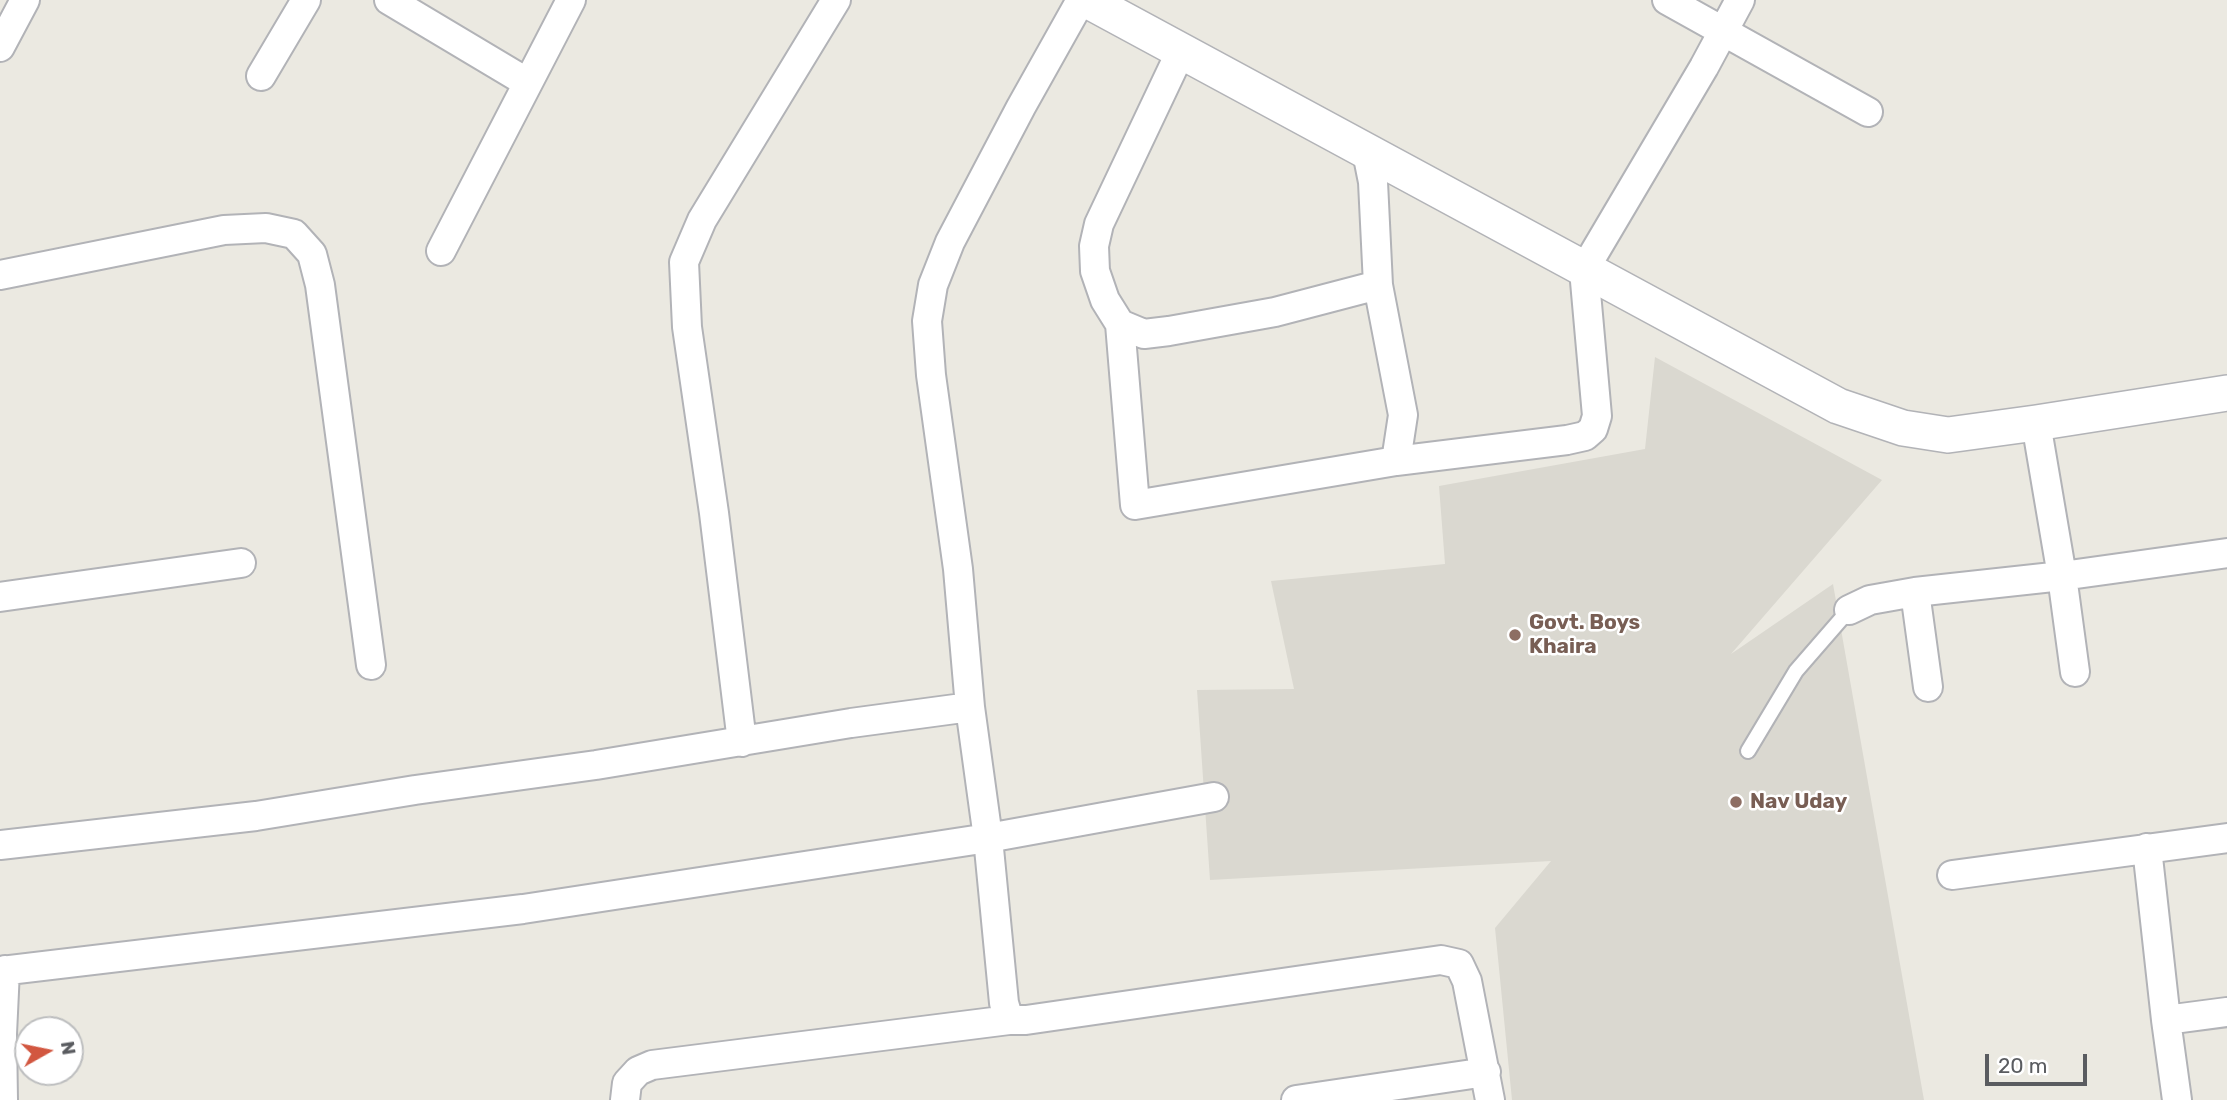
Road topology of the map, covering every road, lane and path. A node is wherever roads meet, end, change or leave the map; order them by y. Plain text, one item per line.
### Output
1 (25, 0) edge
2 (306, 0) edge
3 (388, 0) edge
4 (571, 0) edge
5 (836, 0) edge
6 (1081, 0) edge
7 (1087, 0) edge
8 (1667, 0) edge
9 (1740, 0) edge
10 (429, 10) edge
11 (1724, 32) junction
12 (0, 47) edge
13 (1181, 51) junction
14 (261, 76) dead end
15 (528, 83) junction
16 (1868, 111) dead end
17 (1367, 152) junction
18 (441, 251) dead end
19 (1584, 270) junction
20 (0, 275) edge
21 (1378, 285) junction
22 (1120, 324) junction
23 (2227, 393) edge
24 (2036, 423) junction
25 (1396, 461) junction
26 (2227, 553) edge
27 (241, 564) dead end
28 (2062, 576) junction
29 (1915, 593) junction
30 (0, 597) edge
31 (1849, 610) joint
32 (371, 665) dead end
33 (2075, 672) dead end
34 (1928, 687) dead end
35 (971, 706) junction
36 (742, 742) junction
37 (1748, 751) dead end
38 (1214, 797) dead end
39 (988, 838) junction
40 (2227, 838) edge
41 (0, 845) edge
42 (2147, 848) junction
43 (1952, 875) dead end
44 (2, 971) edge
45 (2227, 1012) edge
46 (1009, 1020) junction
47 (2166, 1020) junction
48 (1486, 1072) junction
49 (3, 1100) edge
50 (625, 1100) edge
51 (1296, 1100) edge
52 (1490, 1100) edge
53 (2177, 1100) edge

1 - 12 street
2 - 14 street
3 - 10 street
4 - 15 street
5 - 36 street
6 - 35 street
7 - 13 street
8 - 11 street
9 - 11 street
10 - 15 street
11 - 16 street
11 - 19 street
13 - 17 street
13 - 22 street
15 - 18 street
17 - 19 street
17 - 21 street
19 - 24 street
19 - 25 street
20 - 32 street
21 - 22 street
21 - 25 street
22 - 25 street
23 - 24 street
24 - 28 street
26 - 28 street
27 - 30 street
28 - 29 street
28 - 33 street
29 - 31 street
29 - 34 street
31 - 37 lane
35 - 36 street
35 - 39 street
36 - 41 street
38 - 39 street
39 - 44 street
39 - 46 street
40 - 42 street
42 - 43 street
42 - 47 street
44 - 49 street
45 - 47 street
46 - 48 street
46 - 50 street
47 - 53 street
48 - 51 street
48 - 52 street

